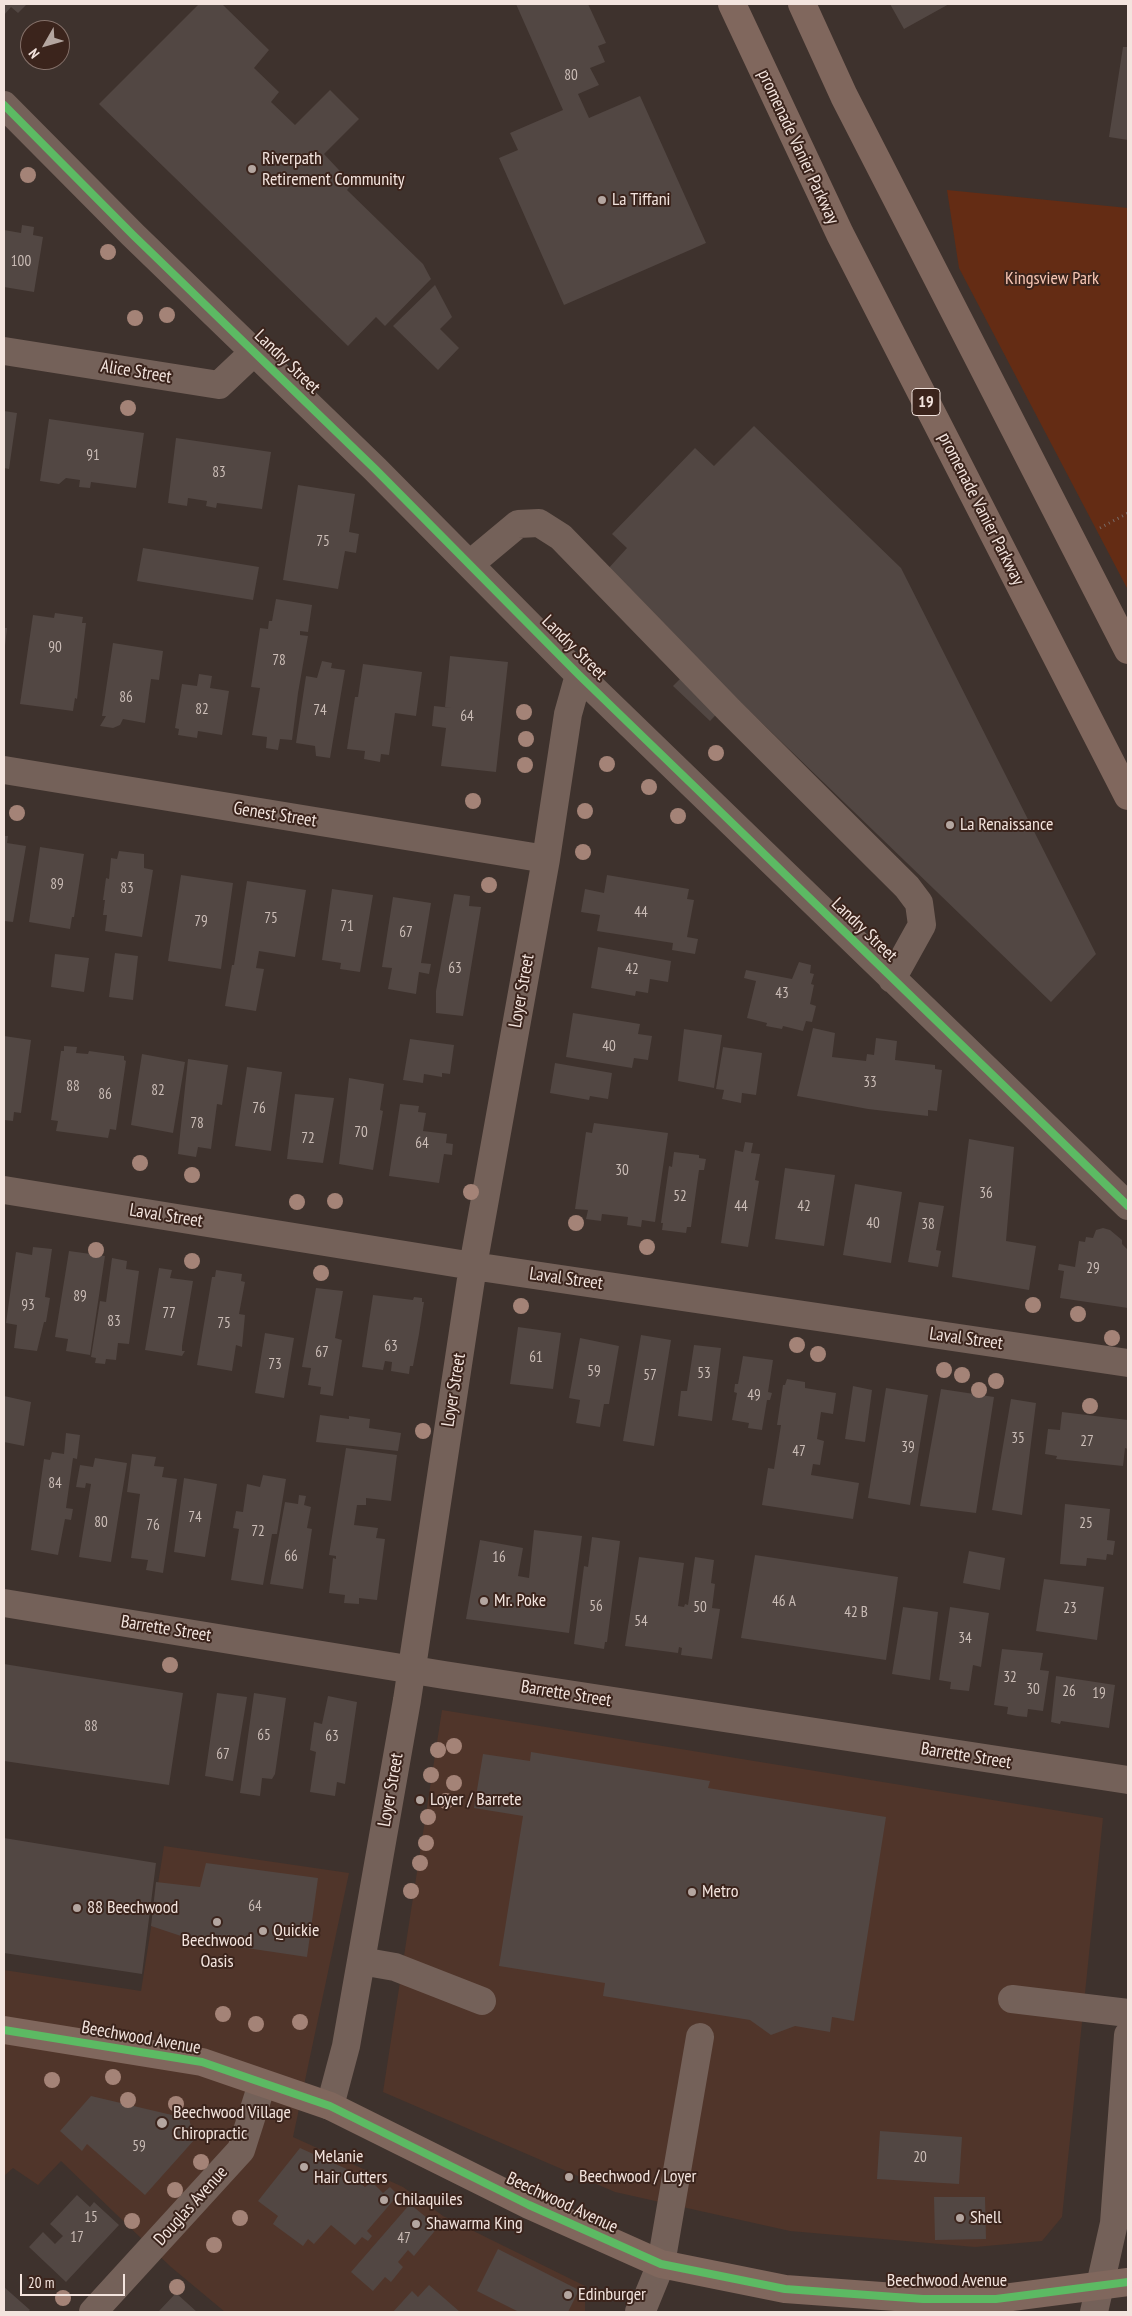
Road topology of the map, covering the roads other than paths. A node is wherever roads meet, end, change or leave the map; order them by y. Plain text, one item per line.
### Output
1 (732, 4) edge
2 (802, 4) edge
3 (4, 105) edge
4 (4, 351) edge
5 (255, 351) junction
6 (470, 564) junction
7 (1128, 650) edge
8 (579, 675) junction
9 (4, 770) edge
10 (1128, 796) edge
11 (546, 859) junction
12 (892, 979) junction
13 (4, 1190) edge
14 (1128, 1206) edge
15 (473, 1266) junction
16 (1128, 1363) edge
17 (4, 1603) edge
18 (412, 1670) junction
19 (1128, 1780) edge
20 (361, 1961) junction
21 (1012, 1999) dead end
22 (482, 2002) dead end
23 (1128, 2013) edge
24 (4, 2030) edge
25 (1128, 2035) edge
26 (700, 2037) dead end
27 (262, 2084) junction
28 (330, 2106) junction
29 (660, 2264) junction
30 (1128, 2282) edge
31 (1100, 2285) junction
32 (93, 2312) edge
33 (639, 2312) edge
34 (1094, 2312) edge

1 - 10 main road, promenade Vanier Parkway / 19
2 - 7 main road
3 - 5 street, Landry Street
4 - 5 street, Alice Street
5 - 6 street, Landry Street
6 - 8 street, Landry Street
6 - 12 street
8 - 11 street, Loyer Street
8 - 12 street, Landry Street
9 - 11 street, Genest Street
11 - 15 street, Loyer Street
12 - 14 street, Landry Street
13 - 15 street, Laval Street
15 - 16 street, Laval Street
15 - 18 street, Loyer Street
17 - 18 street, Barrette Street
18 - 19 street, Barrette Street
18 - 20 street, Loyer Street
20 - 22 street
20 - 28 street, Loyer Street
21 - 23 street
24 - 27 main road, Beechwood Avenue
25 - 31 street
26 - 29 street
27 - 28 main road, Beechwood Avenue
27 - 32 street, Douglas Avenue
28 - 29 main road, Beechwood Avenue
29 - 31 main road, Beechwood Avenue
29 - 33 street
30 - 31 main road, Beechwood Avenue
31 - 34 street

